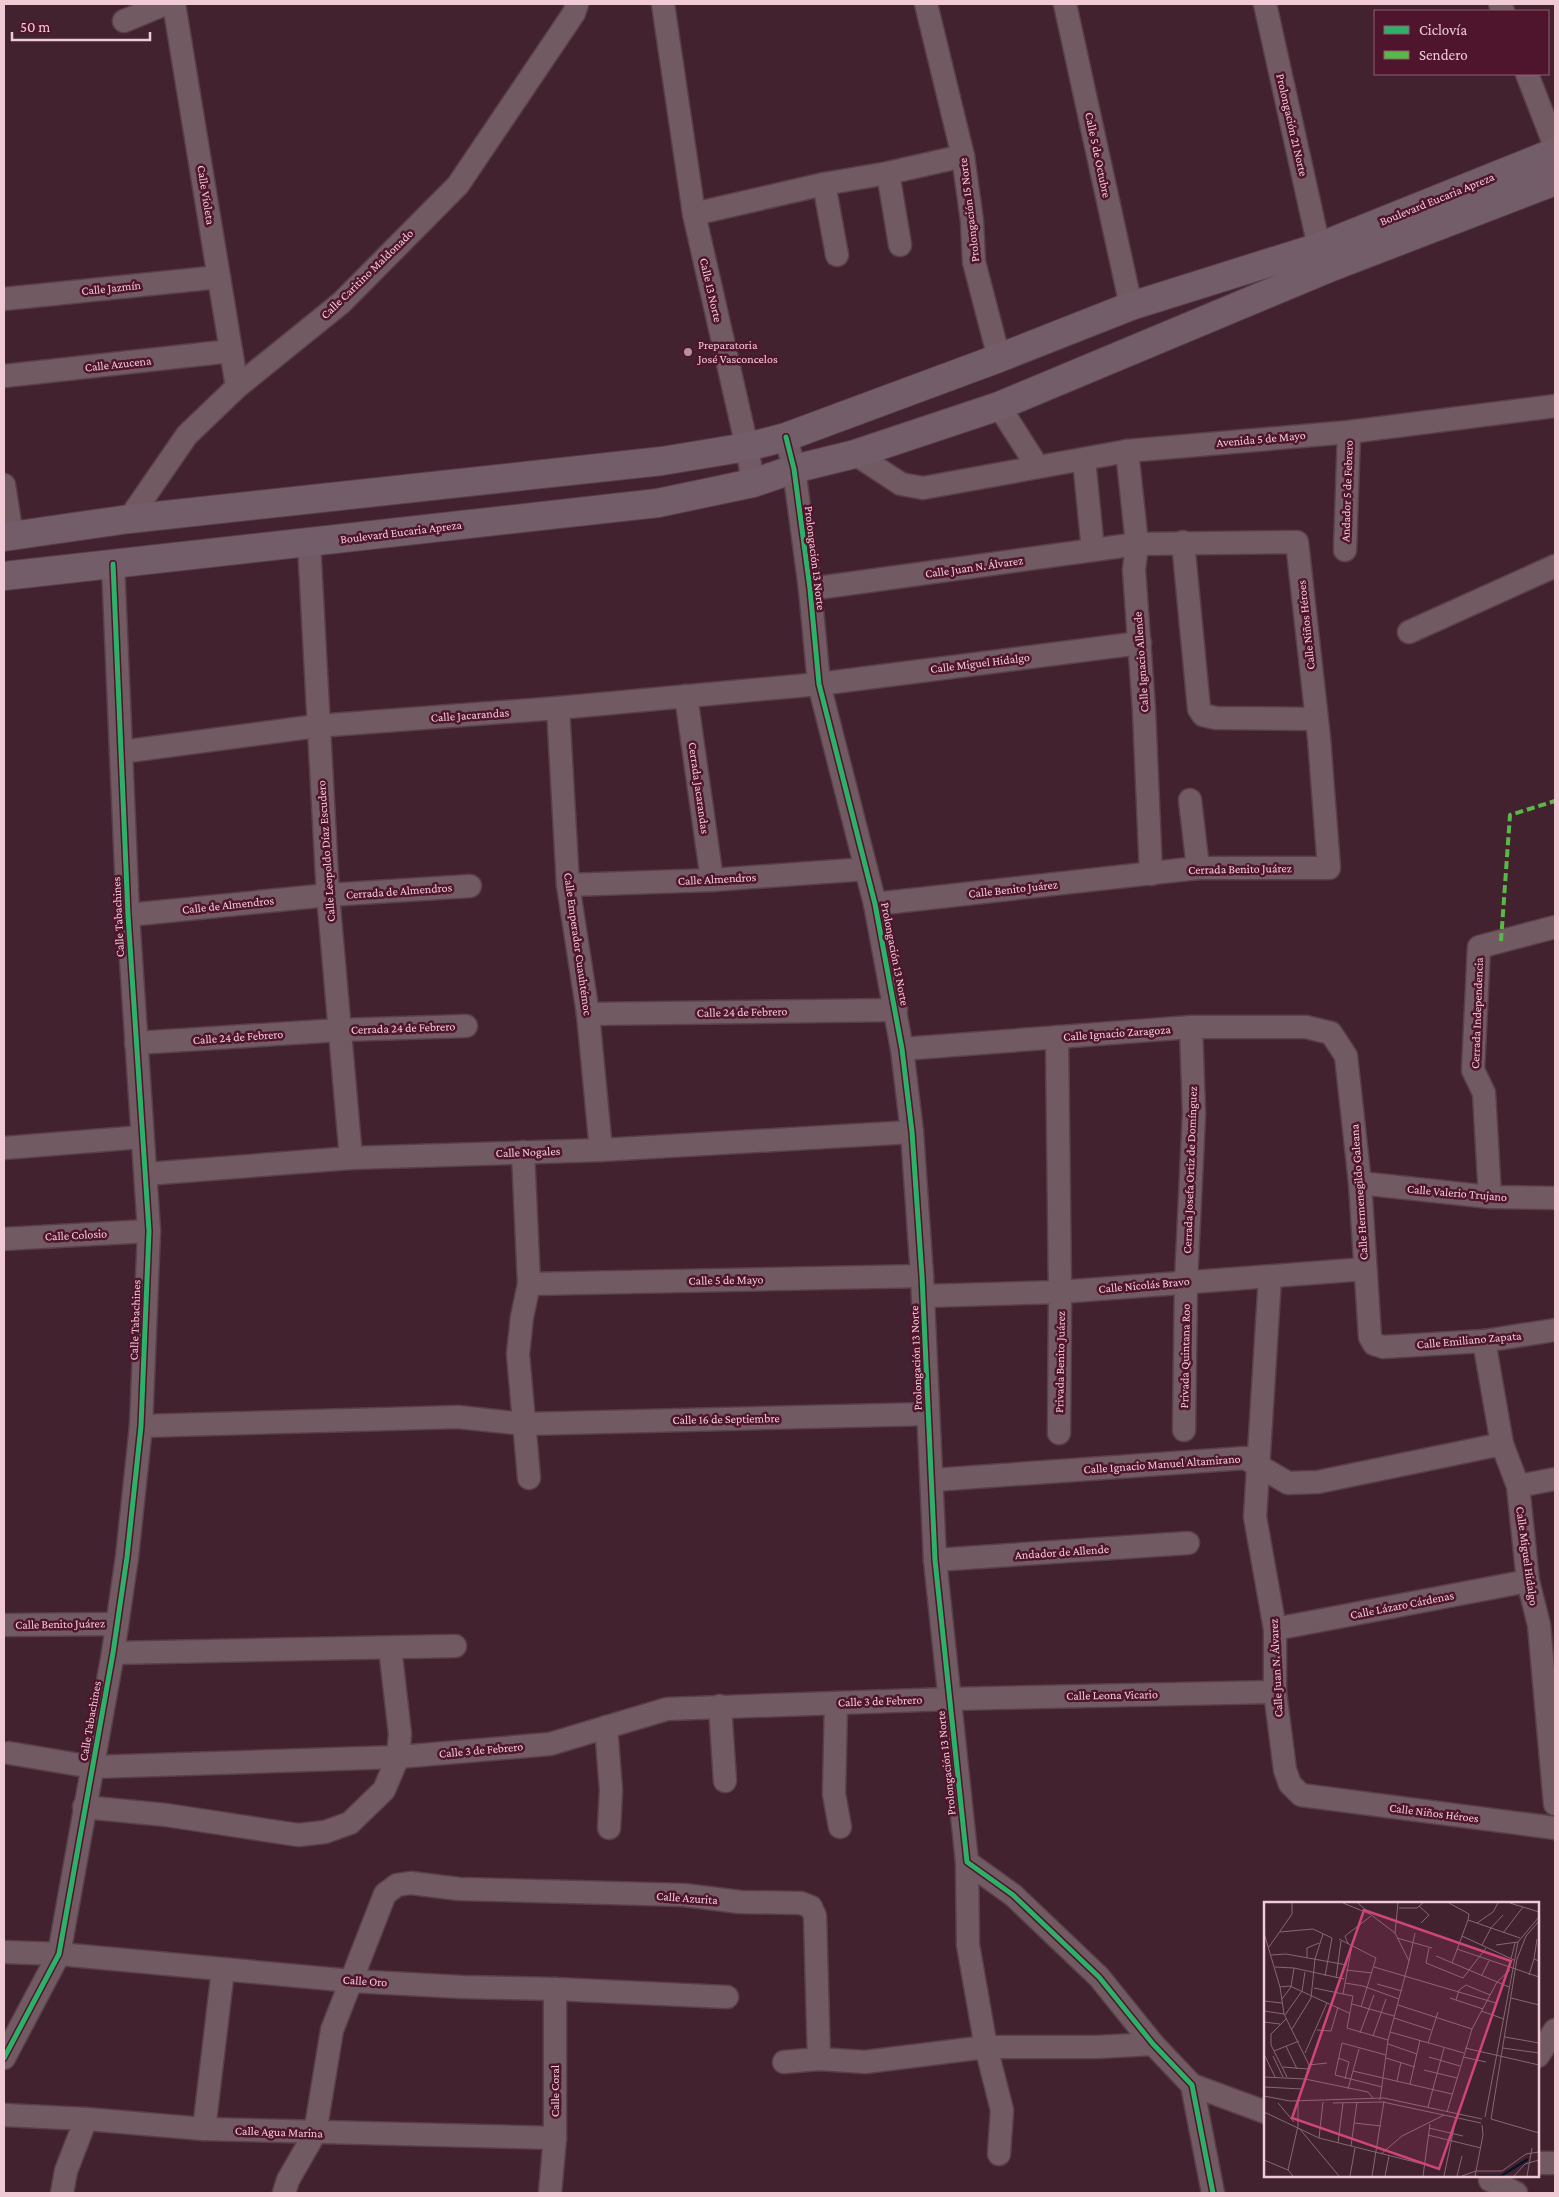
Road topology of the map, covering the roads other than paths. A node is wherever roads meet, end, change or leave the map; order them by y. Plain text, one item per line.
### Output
1 (165, 4) edge
2 (174, 4) edge
3 (577, 4) edge
4 (663, 4) edge
5 (926, 4) edge
6 (1065, 4) edge
7 (1265, 4) edge
8 (124, 21) dead end
9 (1527, 75) edge
10 (1555, 146) edge
11 (1555, 152) edge
12 (963, 156) junction
13 (888, 173) junction
14 (1555, 181) edge
15 (824, 184) junction
16 (694, 214) junction
17 (900, 245) dead end
18 (838, 255) dead end
19 (1324, 257) junction
20 (219, 277) junction
21 (4, 299) edge
22 (1131, 306) junction
23 (232, 351) junction
24 (999, 358) junction
25 (4, 376) edge
26 (237, 387) junction
27 (999, 406) junction
28 (1555, 406) edge
29 (1349, 432) junction
30 (786, 437) junction
31 (747, 447) junction
32 (1127, 451) junction
33 (855, 454) junction
34 (1084, 460) junction
35 (1037, 466) junction
36 (794, 469) junction
37 (753, 483) junction
38 (4, 485) edge
39 (128, 519) junction
40 (8, 536) edge
41 (1183, 542) junction
42 (309, 543) junction
43 (1137, 544) junction
44 (1093, 550) junction
45 (1345, 550) dead end
46 (114, 564) junction
47 (1555, 566) edge
48 (4, 576) edge
49 (810, 589) junction
50 (1409, 632) dead end
51 (1140, 643) junction
52 (819, 684) junction
53 (686, 696) junction
54 (558, 708) junction
55 (1316, 719) junction
56 (317, 726) junction
57 (121, 752) junction
58 (1190, 800) dead end
59 (1198, 868) junction
60 (1329, 868) joint
61 (866, 869) junction
62 (1151, 874) junction
63 (712, 880) junction
64 (568, 885) junction
65 (470, 886) dead end
66 (328, 895) junction
67 (875, 904) junction
68 (128, 915) junction
69 (1555, 927) edge
70 (896, 1010) junction
71 (588, 1014) junction
72 (466, 1026) dead end
73 (1191, 1028) junction
74 (340, 1030) junction
75 (1332, 1033) joint
76 (1057, 1037) junction
77 (136, 1043) junction
78 (902, 1049) junction
79 (912, 1132) junction
80 (142, 1137) junction
81 (4, 1148) edge
82 (601, 1150) junction
83 (523, 1152) junction
84 (351, 1158) junction
85 (146, 1174) junction
86 (1360, 1183) junction
87 (1490, 1198) junction
88 (1555, 1198) edge
89 (148, 1231) junction
90 (4, 1239) edge
91 (1365, 1270) junction
92 (1270, 1276) junction
93 (1186, 1282) junction
94 (529, 1284) junction
95 (923, 1286) junction
96 (1060, 1292) junction
97 (1555, 1330) edge
98 (1484, 1341) junction
99 (1383, 1347) joint
100 (928, 1414) junction
101 (524, 1424) junction
102 (141, 1426) junction
103 (1184, 1430) dead end
104 (1059, 1432) dead end
105 (1502, 1444) junction
106 (1260, 1465) junction
107 (529, 1478) dead end
108 (1555, 1478) edge
109 (933, 1480) junction
110 (1518, 1486) junction
111 (1188, 1543) dead end
112 (935, 1560) junction
113 (1528, 1581) junction
114 (117, 1624) junction
115 (1547, 1624) edge
116 (4, 1625) edge
117 (1275, 1629) junction
118 (455, 1646) dead end
119 (390, 1648) junction
120 (113, 1653) junction
121 (1275, 1692) junction
122 (949, 1699) junction
123 (836, 1703) junction
124 (720, 1706) junction
125 (606, 1727) junction
126 (9, 1753) dead end
127 (398, 1758) junction
128 (92, 1767) junction
129 (725, 1781) dead end
130 (1314, 1797) joint
131 (1555, 1804) edge
132 (84, 1807) junction
133 (840, 1827) dead end
134 (609, 1828) dead end
135 (1555, 1828) edge
136 (967, 1862) junction
137 (4, 1952) edge
138 (59, 1954) junction
139 (223, 1970) junction
140 (352, 1981) junction
141 (555, 1989) junction
142 (727, 1997) dead end
143 (1555, 2030) edge
144 (1152, 2044) junction
145 (986, 2047) junction
146 (1539, 2054) edge
147 (4, 2058) edge
148 (819, 2059) junction
149 (784, 2062) dead end
150 (1192, 2085) junction
151 (1264, 2112) edge
152 (4, 2115) edge
153 (86, 2119) junction
154 (204, 2129) junction
155 (315, 2133) junction
156 (555, 2138) junction
157 (999, 2154) dead end
158 (1539, 2163) edge
159 (1555, 2163) edge
160 (1488, 2177) edge
161 (62, 2193) edge
162 (284, 2193) edge
163 (550, 2193) edge
164 (1213, 2193) edge
165 (1516, 2193) edge

1 - 8 street
2 - 20 street, Calle Violeta
3 - 26 street, Calle Caritino Maldonado
4 - 16 street, Calle 13 Norte
5 - 12 street, Prolongación 15 Norte
6 - 22 street, Calle 5 de Octubre
7 - 19 street, Prolongación 21 Norte
9 - 10 street
11 - 19 main road, Boulevard Eucaria Apreza
12 - 13 street
12 - 24 street, Prolongación 15 Norte
13 - 15 street
13 - 17 street
14 - 19 main road, Boulevard Eucaria Apreza
15 - 16 street
15 - 18 street
16 - 31 street, Calle 13 Norte
19 - 22 main road
19 - 27 main road, Boulevard Eucaria Apreza
20 - 21 street, Calle Jazmín
20 - 23 street, Calle Violeta
22 - 24 main road
23 - 25 street, Calle Azucena
23 - 26 street, Calle Violeta
24 - 30 main road
26 - 39 street, Calle Caritino Maldonado
27 - 33 main road, Boulevard Eucaria Apreza
27 - 35 street
28 - 29 street, Avenida 5 de Mayo
29 - 32 street, Avenida 5 de Mayo
29 - 45 street, Andador 5 de Febrero
30 - 31 main road
30 - 36 street, Prolongación 13 Norte
31 - 37 street, Calle 13 Norte
31 - 39 main road
32 - 34 street, Avenida 5 de Mayo
32 - 43 street, Calle Ignacio Allende
33 - 35 street, Avenida 5 de Mayo
33 - 36 main road, Boulevard Eucaria Apreza
34 - 35 street, Avenida 5 de Mayo
34 - 44 street
36 - 37 main road, Boulevard Eucaria Apreza
36 - 49 street, Prolongación 13 Norte
37 - 42 main road, Boulevard Eucaria Apreza
38 - 40 street
39 - 40 main road
41 - 43 street, Calle Niños Héroes
41 - 55 street
41 - 55 street, Calle Niños Héroes
42 - 46 main road, Boulevard Eucaria Apreza
42 - 56 street, Calle Leopoldo Díaz Escudero
43 - 44 street, Calle Juan N. Álvarez
43 - 51 street, Calle Ignacio Allende
44 - 49 street, Calle Juan N. Álvarez
46 - 48 main road, Boulevard Eucaria Apreza
46 - 57 street, Calle Tabachines
47 - 50 street
49 - 52 street, Prolongación 13 Norte
51 - 52 street, Calle Miguel Hidalgo
51 - 62 street, Calle Ignacio Allende
52 - 53 street, Calle Jacarandas
52 - 61 street, Prolongación 13 Norte
53 - 54 street, Calle Jacarandas
53 - 63 street, Cerrada Jacarandas
54 - 56 street, Calle Jacarandas
54 - 64 street, Calle Emperador Cuauhtémoc
55 - 60 street, Calle Niños Héroes
56 - 57 street, Calle Jacarandas
56 - 66 street, Calle Leopoldo Díaz Escudero
57 - 68 street, Calle Tabachines
58 - 59 street
59 - 60 street, Cerrada Benito Juárez
59 - 62 street, Cerrada Benito Juárez
61 - 63 street, Calle Almendros
61 - 67 street, Prolongación 13 Norte
62 - 67 street, Calle Benito Juárez
63 - 64 street, Calle Almendros
64 - 71 street, Calle Emperador Cuauhtémoc
65 - 66 street, Cerrada de Almendros
66 - 68 street, Calle de Almendros
66 - 74 street, Calle Leopoldo Díaz Escudero
67 - 70 street, Prolongación 13 Norte
68 - 77 street, Calle Tabachines
69 - 87 street, Cerrada Independencia
70 - 71 street, Calle 24 de Febrero
70 - 78 street, Prolongación 13 Norte
71 - 82 street, Calle Emperador Cuauhtémoc
72 - 74 street, Cerrada 24 de Febrero
73 - 75 street, Calle Ignacio Zaragoza
73 - 76 street, Calle Ignacio Zaragoza
73 - 93 street, Cerrada Josefa Ortiz de Domínguez
74 - 77 street, Calle 24 de Febrero
74 - 84 street, Calle Leopoldo Díaz Escudero
75 - 86 street, Calle Hermenegildo Galeana
76 - 78 street, Calle Ignacio Zaragoza
76 - 96 street
77 - 80 street, Calle Tabachines
78 - 79 street, Prolongación 13 Norte
79 - 82 street, Calle Nogales
79 - 95 street, Prolongación 13 Norte
80 - 81 street
80 - 85 street, Calle Tabachines
82 - 83 street, Calle Nogales
83 - 84 street, Calle Nogales
83 - 94 street
84 - 85 street, Calle Nogales
85 - 89 street, Calle Tabachines
86 - 87 street, Calle Valerio Trujano
86 - 91 street, Calle Hermenegildo Galeana
87 - 88 street, Calle Valerio Trujano
89 - 90 street, Calle Colosio
89 - 102 street, Calle Tabachines
91 - 92 street, Calle Nicolás Bravo
91 - 99 street, Calle Hermenegildo Galeana
92 - 93 street, Calle Nicolás Bravo
92 - 106 street, Calle Juan N. Álvarez
93 - 96 street, Calle Nicolás Bravo
93 - 103 street, Privada Quintana Roo
94 - 95 street, Calle 5 de Mayo
94 - 101 street
95 - 96 street, Calle Nicolás Bravo
95 - 100 street, Prolongación 13 Norte
96 - 104 street, Privada Benito Juárez
97 - 98 street, Calle Emiliano Zapata
98 - 99 street, Calle Emiliano Zapata
98 - 105 street, Calle Miguel Hidalgo
100 - 101 street, Calle 16 de Septiembre
100 - 109 street, Prolongación 13 Norte
101 - 102 street, Calle 16 de Septiembre
101 - 107 street
102 - 114 street, Calle Tabachines
105 - 106 street, Calle Ignacio Manuel Altamirano
105 - 110 street, Calle Miguel Hidalgo
106 - 109 street, Calle Ignacio Manuel Altamirano
106 - 117 street, Calle Juan N. Álvarez
108 - 110 street
109 - 112 street, Prolongación 13 Norte
110 - 113 street, Calle Miguel Hidalgo
111 - 112 street, Andador de Allende
112 - 122 street, Prolongación 13 Norte
113 - 115 street, Calle Miguel Hidalgo
113 - 117 street, Calle Lázaro Cárdenas
114 - 116 street, Calle Benito Juárez
114 - 120 street, Calle Tabachines
115 - 131 street, Calle Miguel Hidalgo
117 - 121 street, Calle Juan N. Álvarez
118 - 119 street
119 - 120 street
119 - 127 street
120 - 128 street, Calle Tabachines
121 - 122 street, Calle Leona Vicario
121 - 130 street, Calle Juan N. Álvarez
122 - 123 street, Calle 3 de Febrero
122 - 136 street, Prolongación 13 Norte
123 - 124 street, Calle 3 de Febrero
123 - 133 street
124 - 125 street, Calle 3 de Febrero
124 - 129 street
125 - 127 street, Calle 3 de Febrero
125 - 134 street
126 - 128 street, Calle 3 de Febrero
127 - 128 street, Calle 3 de Febrero
127 - 132 street
128 - 132 street, Calle Tabachines
130 - 135 street, Calle Niños Héroes
132 - 138 street, Calle Tabachines
136 - 144 street
136 - 145 street, Prolongación 13 Norte
137 - 138 street, Calle Oro
138 - 139 street, Calle Oro
138 - 147 street, Calle Tabachines
139 - 140 street, Calle Oro
139 - 154 street
140 - 141 street, Calle Oro
140 - 148 street, Calle Azurita
140 - 155 street
141 - 142 street, Calle Oro
141 - 156 street, Calle Coral
143 - 146 street
144 - 145 street
144 - 150 street
145 - 148 street
145 - 157 street, Prolongación 13 Norte
148 - 149 street
150 - 151 street
150 - 164 street
152 - 153 street, Calle Agua Marina
153 - 154 street, Calle Agua Marina
153 - 161 street
154 - 155 street, Calle Agua Marina
155 - 156 street, Calle Agua Marina
155 - 162 street
156 - 163 street, Calle Coral
158 - 159 street
160 - 165 street

